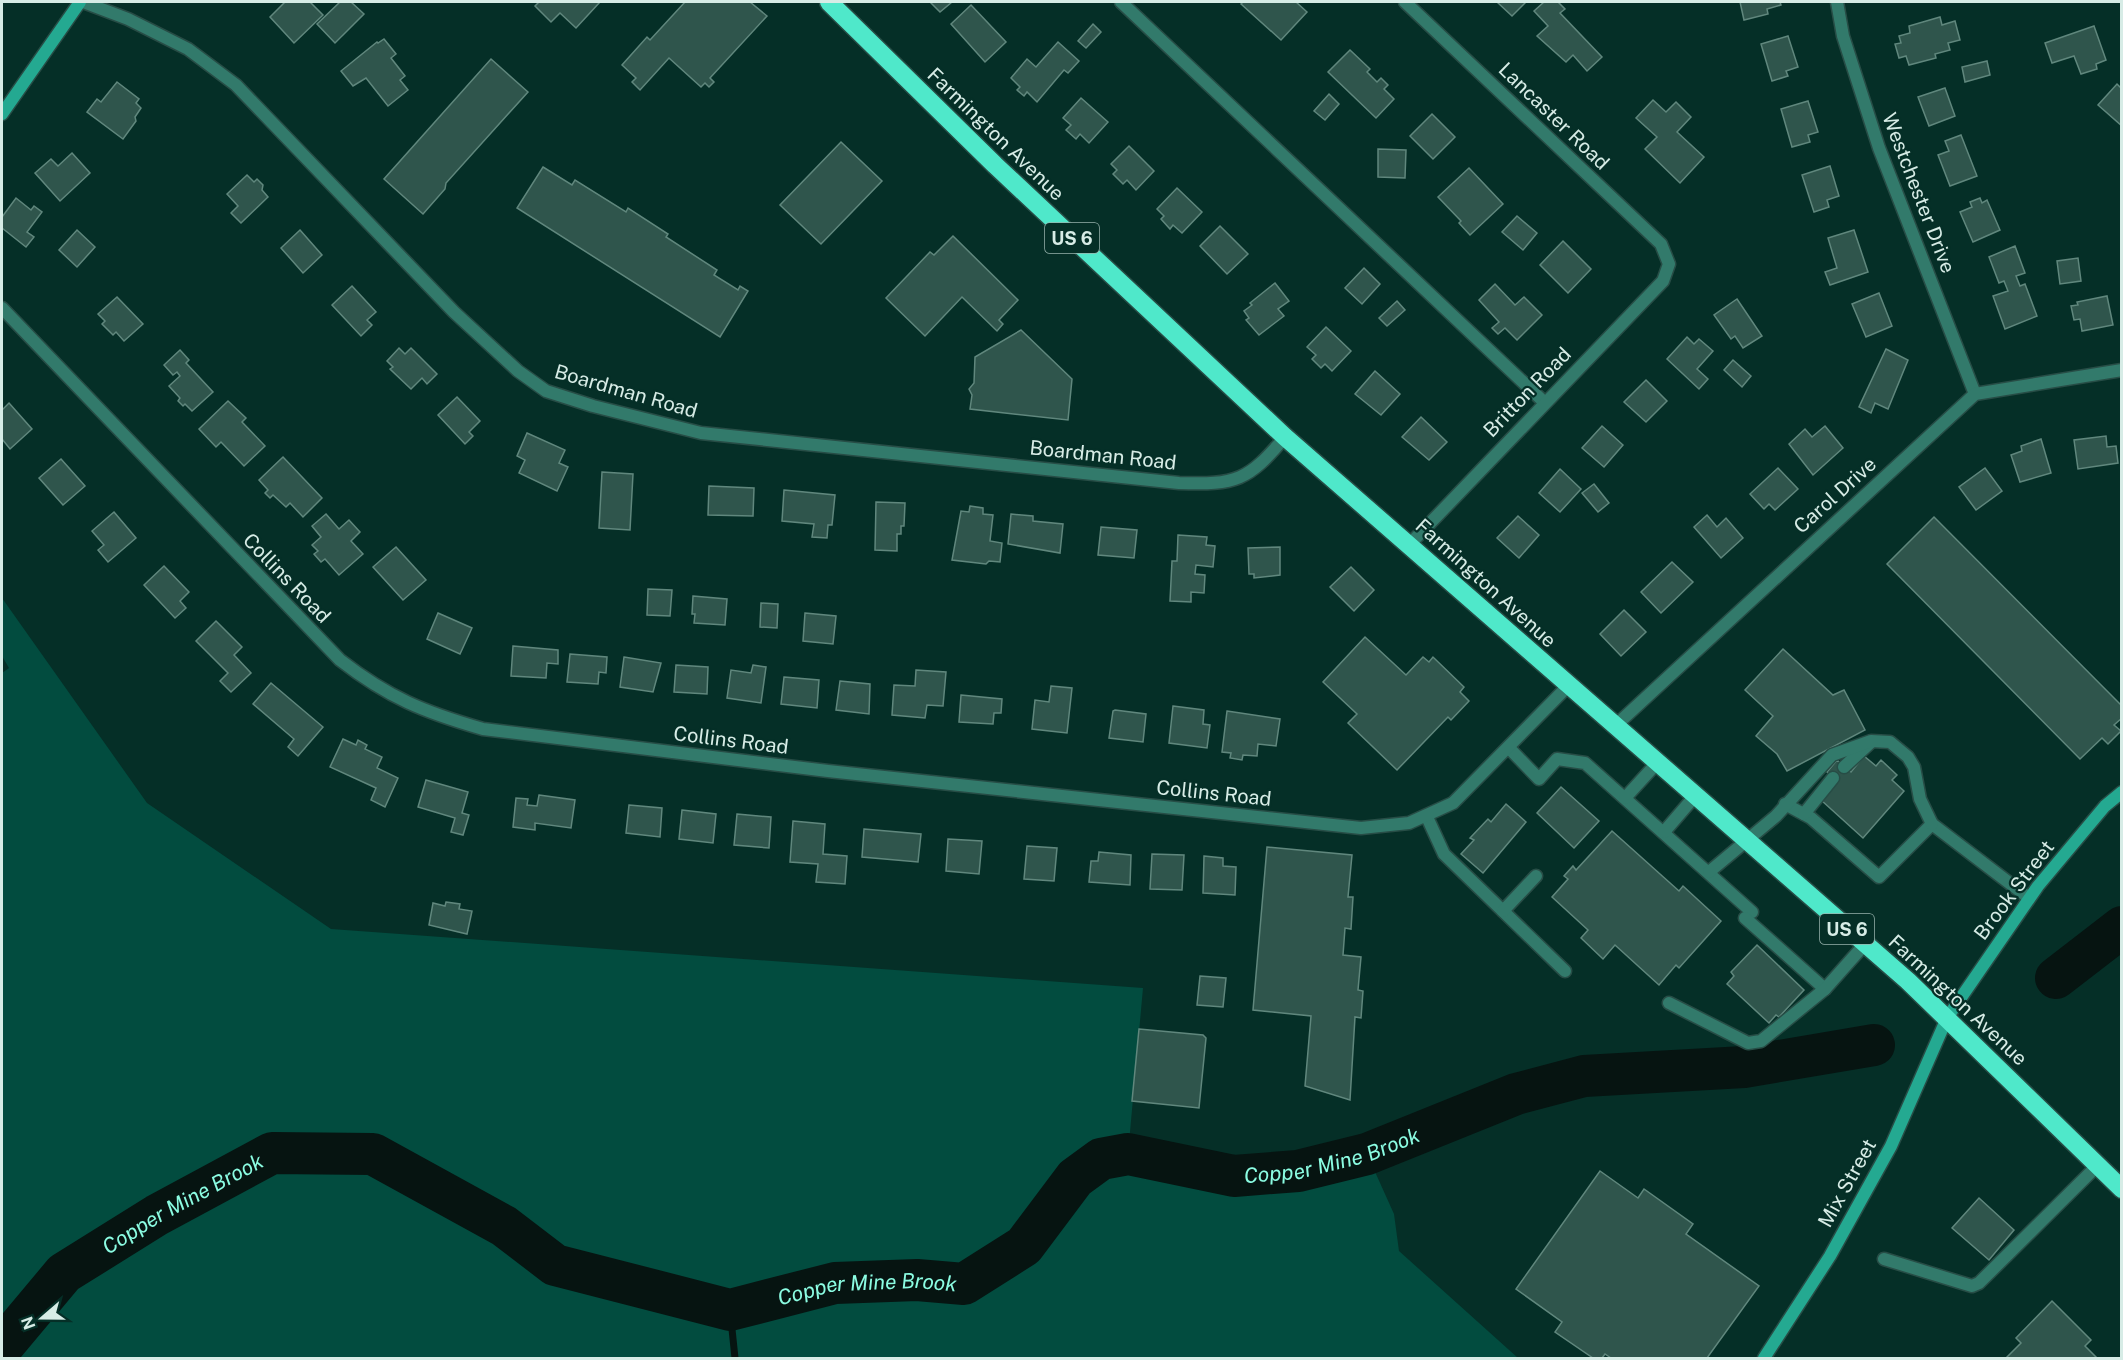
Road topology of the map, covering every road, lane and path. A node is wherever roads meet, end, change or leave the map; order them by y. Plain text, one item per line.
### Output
1 (82, 2) edge
2 (829, 2) edge
3 (1121, 2) edge
4 (1405, 2) edge
5 (1837, 2) edge
6 (2, 114) edge
7 (1669, 264) joint
8 (2, 308) edge
9 (2121, 370) edge
10 (1975, 394) junction
11 (1544, 402) junction
12 (1285, 437) junction
13 (1409, 545) junction
14 (1568, 686) junction
15 (1614, 727) junction
16 (1871, 741) junction
17 (1509, 748) junction
18 (1657, 763) junction
19 (1845, 767) dead end
20 (1833, 778) dead end
21 (1804, 784) junction
22 (2121, 792) edge
23 (1821, 793) junction
24 (1695, 796) junction
25 (1625, 798) junction
26 (1785, 804) junction
27 (1804, 814) junction
28 (1426, 817) junction
29 (1932, 824) junction
30 (1664, 832) junction
31 (1747, 841) junction
32 (1709, 872) junction
33 (1536, 876) dead end
34 (2029, 898) junction
35 (1503, 911) junction
36 (1865, 944) junction
37 (1565, 971) dead end
38 (1825, 989) junction
39 (1669, 1003) dead end
40 (1947, 1018) junction
41 (2098, 1165) junction
42 (2121, 1189) edge
43 (1884, 1260) dead end
44 (1764, 1359) edge

1 - 6 main road
1 - 12 street, Boardman Road
2 - 12 highway, Farmington Avenue / US 6
3 - 11 street
4 - 7 street, Lancaster Road
5 - 10 street, Westchester Drive
7 - 11 street, Britton Road
8 - 28 street, Collins Road
9 - 10 street
10 - 15 street, Carol Drive
11 - 13 street, Britton Road
12 - 13 highway, Farmington Avenue / US 6
13 - 14 highway, Farmington Avenue / US 6
14 - 15 highway, Farmington Avenue / US 6
14 - 17 street, Collins Road
15 - 18 highway, Farmington Avenue / US 6
16 - 19 street
16 - 21 street
16 - 29 street
17 - 25 street
17 - 28 street, Collins Road
18 - 24 highway, Farmington Avenue / US 6
18 - 25 street
20 - 23 street
21 - 23 street
21 - 26 street
22 - 34 main road, Brook Street
23 - 27 street
24 - 30 street
24 - 31 highway, Farmington Avenue / US 6
25 - 30 street
26 - 27 street
26 - 31 street
27 - 29 street
28 - 35 street
29 - 34 street
30 - 32 street
31 - 32 street
31 - 36 highway, Farmington Avenue / US 6
32 - 38 street
33 - 35 street
34 - 40 main road, Brook Street
35 - 37 street
36 - 38 street
36 - 40 highway, Farmington Avenue / US 6
38 - 39 street
40 - 41 highway, Farmington Avenue / US 6
40 - 44 main road, Mix Street
41 - 42 highway, Farmington Avenue / US 6
41 - 43 street

